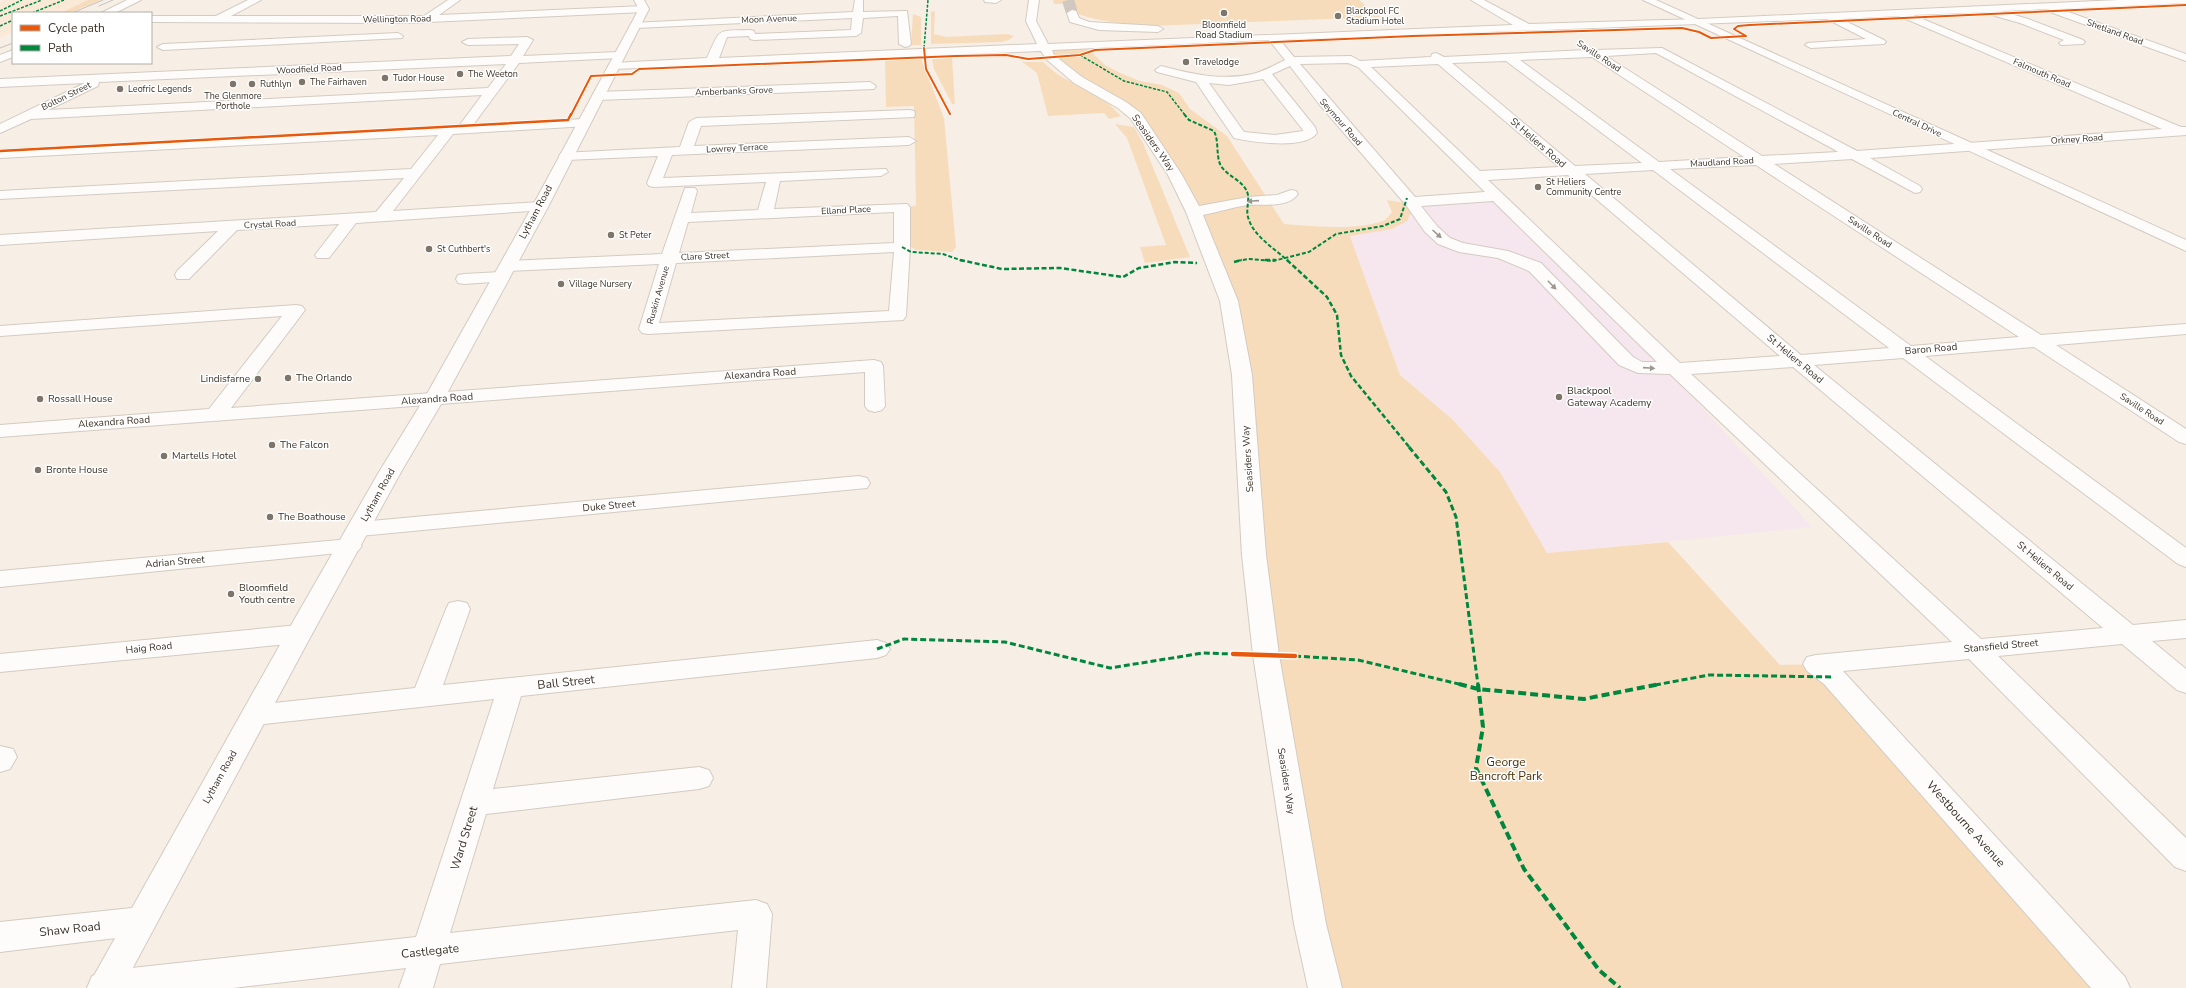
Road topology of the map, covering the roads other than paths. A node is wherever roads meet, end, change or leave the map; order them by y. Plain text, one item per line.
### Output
1 (136, 0) edge
2 (256, 0) edge
3 (455, 0) edge
4 (536, 0) edge
5 (852, 0) edge
6 (859, 0) edge
7 (990, 0) edge
8 (996, 0) edge
9 (1034, 0) edge
10 (1476, 0) edge
11 (1648, 0) edge
12 (2186, 0) edge
13 (2173, 1) edge
14 (641, 5) edge
15 (2186, 5) edge
16 (2044, 6) junction
17 (1984, 9) junction
18 (108, 12) edge
19 (1072, 12) tunnel mouth
20 (1899, 13) junction
21 (530, 14) junction
22 (858, 15) junction
23 (759, 16) junction
24 (1828, 17) junction
25 (152, 19) edge
26 (218, 19) junction
27 (427, 19) junction
28 (1351, 22) dead end
29 (1699, 22) junction
30 (1315, 24) dead end
31 (636, 25) junction
32 (1555, 27) junction
33 (1527, 28) junction
34 (1168, 29) dead end
35 (1408, 32) junction
36 (856, 33) junction
37 (1377, 33) junction
38 (1326, 35) junction
39 (1273, 38) junction
40 (468, 42) dead end
41 (2065, 43) dead end
42 (905, 44) dead end
43 (752, 45) junction
44 (1811, 45) dead end
45 (855, 46) dead end
46 (163, 47) junction
47 (1043, 47) junction
48 (152, 52) edge
49 (1594, 52) junction
50 (12, 53) edge
51 (1509, 56) junction
52 (2186, 58) edge
53 (0, 59) edge
54 (515, 60) junction
55 (617, 60) junction
56 (1441, 60) junction
57 (718, 61) junction
58 (1292, 61) junction
59 (1361, 64) junction
60 (126, 66) dead end
61 (378, 66) junction
62 (881, 68) dead end
63 (1161, 70) dead end
64 (1266, 74) junction
65 (717, 75) junction
66 (101, 79) junction
67 (1201, 80) junction
68 (0, 83) edge
69 (870, 86) dead end
70 (492, 91) junction
71 (598, 96) junction
72 (707, 101) junction
73 (858, 104) dead end
74 (910, 114) dead end
75 (29, 115) junction
76 (583, 123) junction
77 (0, 129) edge
78 (462, 130) junction
79 (448, 131) junction
80 (2184, 132) edge
81 (909, 140) dead end
82 (1968, 147) junction
83 (686, 150) junction
84 (667, 151) junction
85 (0, 154) edge
86 (1854, 155) junction
87 (566, 156) junction
88 (1758, 160) junction
89 (1659, 166) junction
90 (1571, 171) junction
91 (881, 172) dead end
92 (416, 173) junction
93 (1475, 176) junction
94 (773, 182) dead end
95 (828, 186) dead end
96 (1915, 189) dead end
97 (690, 191) dead end
98 (0, 194) edge
99 (1290, 194) dead end
100 (1496, 196) junction
101 (1412, 203) junction
102 (540, 207) junction
103 (826, 211) junction
104 (1194, 212) junction
105 (765, 213) junction
106 (380, 218) junction
107 (681, 218) junction
108 (350, 220) junction
109 (232, 226) junction
110 (24, 238) junction
111 (0, 240) edge
112 (2186, 246) edge
113 (902, 247) junction
114 (323, 255) dead end
115 (0, 257) edge
116 (669, 258) junction
117 (504, 272) junction
118 (183, 275) dead end
119 (464, 279) dead end
120 (648, 329) joint
121 (2186, 329) edge
122 (0, 331) edge
123 (2038, 340) junction
124 (1908, 351) junction
125 (1797, 361) junction
126 (1675, 369) junction
127 (434, 399) junction
128 (875, 406) dead end
129 (215, 414) junction
130 (0, 431) edge
131 (2186, 438) edge
132 (859, 483) dead end
133 (355, 537) junction
134 (2186, 559) edge
135 (0, 578) edge
136 (458, 609) dead end
137 (2186, 628) edge
138 (299, 634) junction
139 (2128, 635) junction
140 (1974, 648) junction
141 (877, 649) dead end
142 (0, 663) edge
143 (1816, 664) joint
144 (2186, 683) edge
145 (511, 687) junction
146 (425, 697) junction
147 (255, 715) junction
148 (0, 757) edge
149 (0, 761) edge
150 (699, 778) dead end
151 (474, 804) junction
152 (2186, 858) edge
153 (141, 922) junction
154 (0, 937) edge
155 (428, 952) junction
156 (104, 988) edge
157 (416, 988) edge
158 (749, 988) edge
159 (1325, 988) edge
160 (2113, 988) edge

1 - 18 street
2 - 26 street
3 - 27 street
4 - 21 street
5 - 6 street
6 - 22 street
7 - 8 street
9 - 47 street, Seasiders Way
10 - 33 street
11 - 29 street, Central Drive
12 - 13 street
13 - 15 street
13 - 16 street
14 - 21 street, Wellington Road
14 - 31 street, Lytham Road
16 - 17 street
16 - 52 street, Shetland Road
17 - 20 street
17 - 41 street
19 - 34 street
20 - 24 street
20 - 80 street, Falmouth Road
21 - 27 street, Wellington Road
22 - 23 street, Moon Avenue
22 - 36 street
22 - 42 street, Moon Avenue
23 - 31 street, Moon Avenue
23 - 43 street
24 - 29 street
24 - 44 street
25 - 26 street, Wellington Road
26 - 27 street, Wellington Road
26 - 46 street
28 - 37 street
29 - 32 street
29 - 82 street, Central Drive
30 - 38 street
31 - 55 street, Lytham Road
32 - 33 street
32 - 49 street, Saville Road
33 - 35 street
35 - 37 street
35 - 56 street, St Heliers Road
36 - 43 street
36 - 45 street
37 - 38 street
38 - 39 street
39 - 47 street
39 - 58 street, Seymour Road
40 - 54 street
43 - 47 street
43 - 57 street, Woodfield Road
43 - 57 street
46 - 48 street
46 - 61 street
47 - 104 street, Seasiders Way
49 - 51 street
49 - 86 street
49 - 88 street, Saville Road
50 - 53 street
51 - 56 street
51 - 89 street
54 - 55 street, Woodfield Road
54 - 61 street, Woodfield Road
54 - 70 street
55 - 57 street, Woodfield Road
55 - 71 street, Lytham Road
56 - 59 street
56 - 90 street, St Heliers Road
57 - 65 street
58 - 59 street
58 - 64 street
58 - 101 street, Seymour Road
59 - 93 street
60 - 66 street, Bolton Street
61 - 66 street, Woodfield Road
62 - 65 street
63 - 67 street
64 - 67 street
64 - 67 street
65 - 72 street
66 - 68 street, Woodfield Road
66 - 75 street, Bolton Street
69 - 72 street, Amberbanks Grove
70 - 75 street
70 - 78 street
71 - 72 street, Amberbanks Grove
71 - 76 street, Lytham Road
72 - 73 street
74 - 83 street
75 - 77 street, Bolton Street
76 - 78 street
76 - 87 street, Lytham Road
78 - 79 street
79 - 85 street
79 - 92 street
80 - 82 street, Orkney Road
81 - 83 street, Lowrey Terrace
82 - 86 street, Maudland Road
82 - 112 street, Central Drive
83 - 84 street, Lowrey Terrace
84 - 87 street, Lowrey Terrace
84 - 91 street
86 - 88 street, Maudland Road
86 - 96 street
87 - 102 street, Lytham Road
88 - 89 street, Maudland Road
88 - 123 street, Saville Road
89 - 90 street, Maudland Road
89 - 124 street
90 - 93 street, Maudland Road
90 - 125 street, St Heliers Road
92 - 98 street
92 - 106 street
93 - 100 street
94 - 105 street
95 - 103 street
97 - 107 street, Ruskin Avenue
99 -> 104 street
100 - 101 street
100 - 126 street
101 -> 126 street, Seymour Road
102 - 106 street, Crystal Road
102 - 117 street, Lytham Road
103 - 105 street, Elland Place
103 - 113 street, Elland Place
104 - 159 street, Seasiders Way
105 - 107 street, Elland Place
106 - 108 street, Crystal Road
107 - 116 street, Ruskin Avenue
108 - 109 street, Crystal Road
108 - 114 street
109 - 110 street, Crystal Road
109 - 118 street
110 - 111 street, Crystal Road
110 - 115 street
113 - 116 street, Clare Street
113 - 120 street, Elland Place
116 - 117 street, Clare Street
116 - 120 street, Ruskin Avenue
117 - 119 street, Clare Street
117 - 127 street, Lytham Road
121 - 123 street, Baron Road
122 - 129 street
123 - 124 street, Baron Road
123 - 131 street, Saville Road
124 - 125 street, Baron Road
124 - 134 street
125 - 126 street, Baron Road
125 - 139 street, St Heliers Road
126 - 140 street
127 - 128 street, Alexandra Road
127 - 129 street, Alexandra Road
127 - 133 street, Lytham Road
129 - 130 street, Alexandra Road
132 - 133 street, Duke Street
133 - 135 street, Adrian Street
133 - 138 street, Lytham Road
136 - 146 street
137 - 139 street, Stansfield Street
138 - 142 street, Haig Road
138 - 147 street, Lytham Road
139 - 140 street, Stansfield Street
139 - 144 street, St Heliers Road
140 - 143 street, Stansfield Street
140 - 152 street
141 - 145 street, Ball Street
143 - 160 street, Westbourne Avenue
145 - 146 street, Ball Street
145 - 151 street, Ward Street
146 - 147 street, Ball Street
147 - 153 street, Lytham Road
148 - 149 street
150 - 151 street
151 - 155 street, Ward Street
153 - 154 street, Shaw Road
153 - 156 street, Lytham Road
155 - 156 street, Castlegate
155 - 157 street, Ward Street
155 - 158 street, Castlegate

